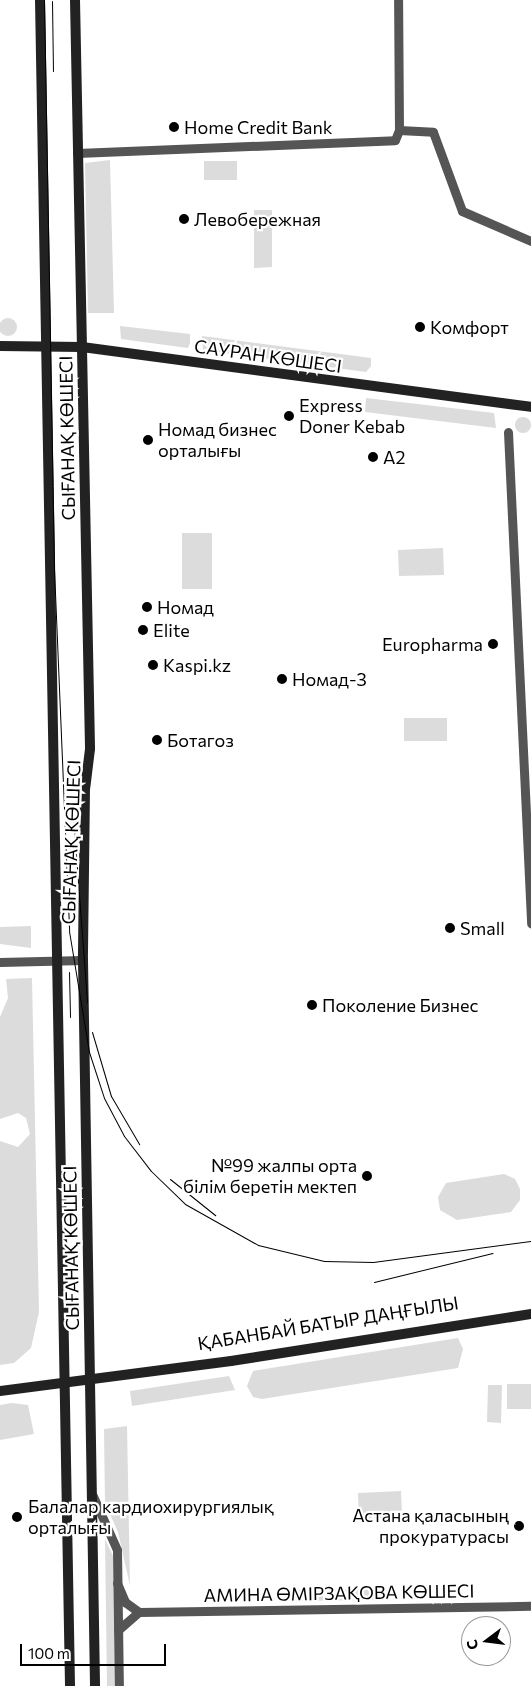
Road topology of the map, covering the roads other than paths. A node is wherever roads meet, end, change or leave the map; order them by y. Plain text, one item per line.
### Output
1 (40, 0) edge
2 (398, 0) edge
3 (76, 1) edge
4 (400, 130) junction
5 (76, 153) junction
6 (531, 241) edge
7 (48, 345) junction
8 (0, 346) edge
9 (82, 347) junction
10 (531, 407) edge
11 (508, 432) dead end
12 (531, 923) edge
13 (84, 960) junction
14 (57, 961) junction
15 (0, 962) edge
16 (531, 1308) edge
17 (531, 1314) edge
18 (131, 1375) junction
19 (89, 1380) junction
20 (64, 1383) junction
21 (0, 1391) edge
22 (91, 1492) junction
23 (117, 1583) junction
24 (531, 1606) edge
25 (143, 1612) junction
26 (118, 1630) junction
27 (70, 1686) edge
28 (96, 1686) edge
29 (119, 1686) edge

1 - 7 main road, СЫҒАНАҚ КӨШЕСІ
2 - 4 street
3 - 5 main road, СЫҒАНАҚ КӨШЕСІ
4 - 5 street
4 - 6 street
5 - 9 main road, СЫҒАНАҚ КӨШЕСІ
7 - 8 main road, САУРАН КӨШЕСІ
7 - 9 main road, САУРАН КӨШЕСІ
7 - 14 main road, СЫҒАНАҚ КӨШЕСІ
9 - 10 main road, САУРАН КӨШЕСІ
9 - 13 main road, СЫҒАНАҚ КӨШЕСІ
11 - 12 street
13 - 14 street
13 - 19 main road, СЫҒАНАҚ КӨШЕСІ
14 - 15 street
14 - 20 main road, СЫҒАНАҚ КӨШЕСІ
16 - 18 main road, ҚАБАНБАЙ БАТЫР ДАҢҒЫЛЫ
17 - 18 main road, ҚАБАНБАЙ БАТЫР ДАҢҒЫЛЫ
18 - 19 main road, ҚАБАНБАЙ БАТЫР ДАҢҒЫЛЫ
19 - 20 main road, ҚАБАНБАЙ БАТЫР ДАҢҒЫЛЫ
19 - 22 main road, СЫҒАНАҚ КӨШЕСІ
20 - 21 main road, ҚАБАНБАЙ БАТЫР ДАҢҒЫЛЫ
20 - 27 main road, СЫҒАНАҚ КӨШЕСІ
22 - 23 street
22 - 28 main road, СЫҒАНАҚ КӨШЕСІ
23 - 25 street
23 - 26 street
24 - 25 street, АМИНА ӨМІРЗАҚОВА КӨШЕСІ
25 - 26 street
26 - 29 street

